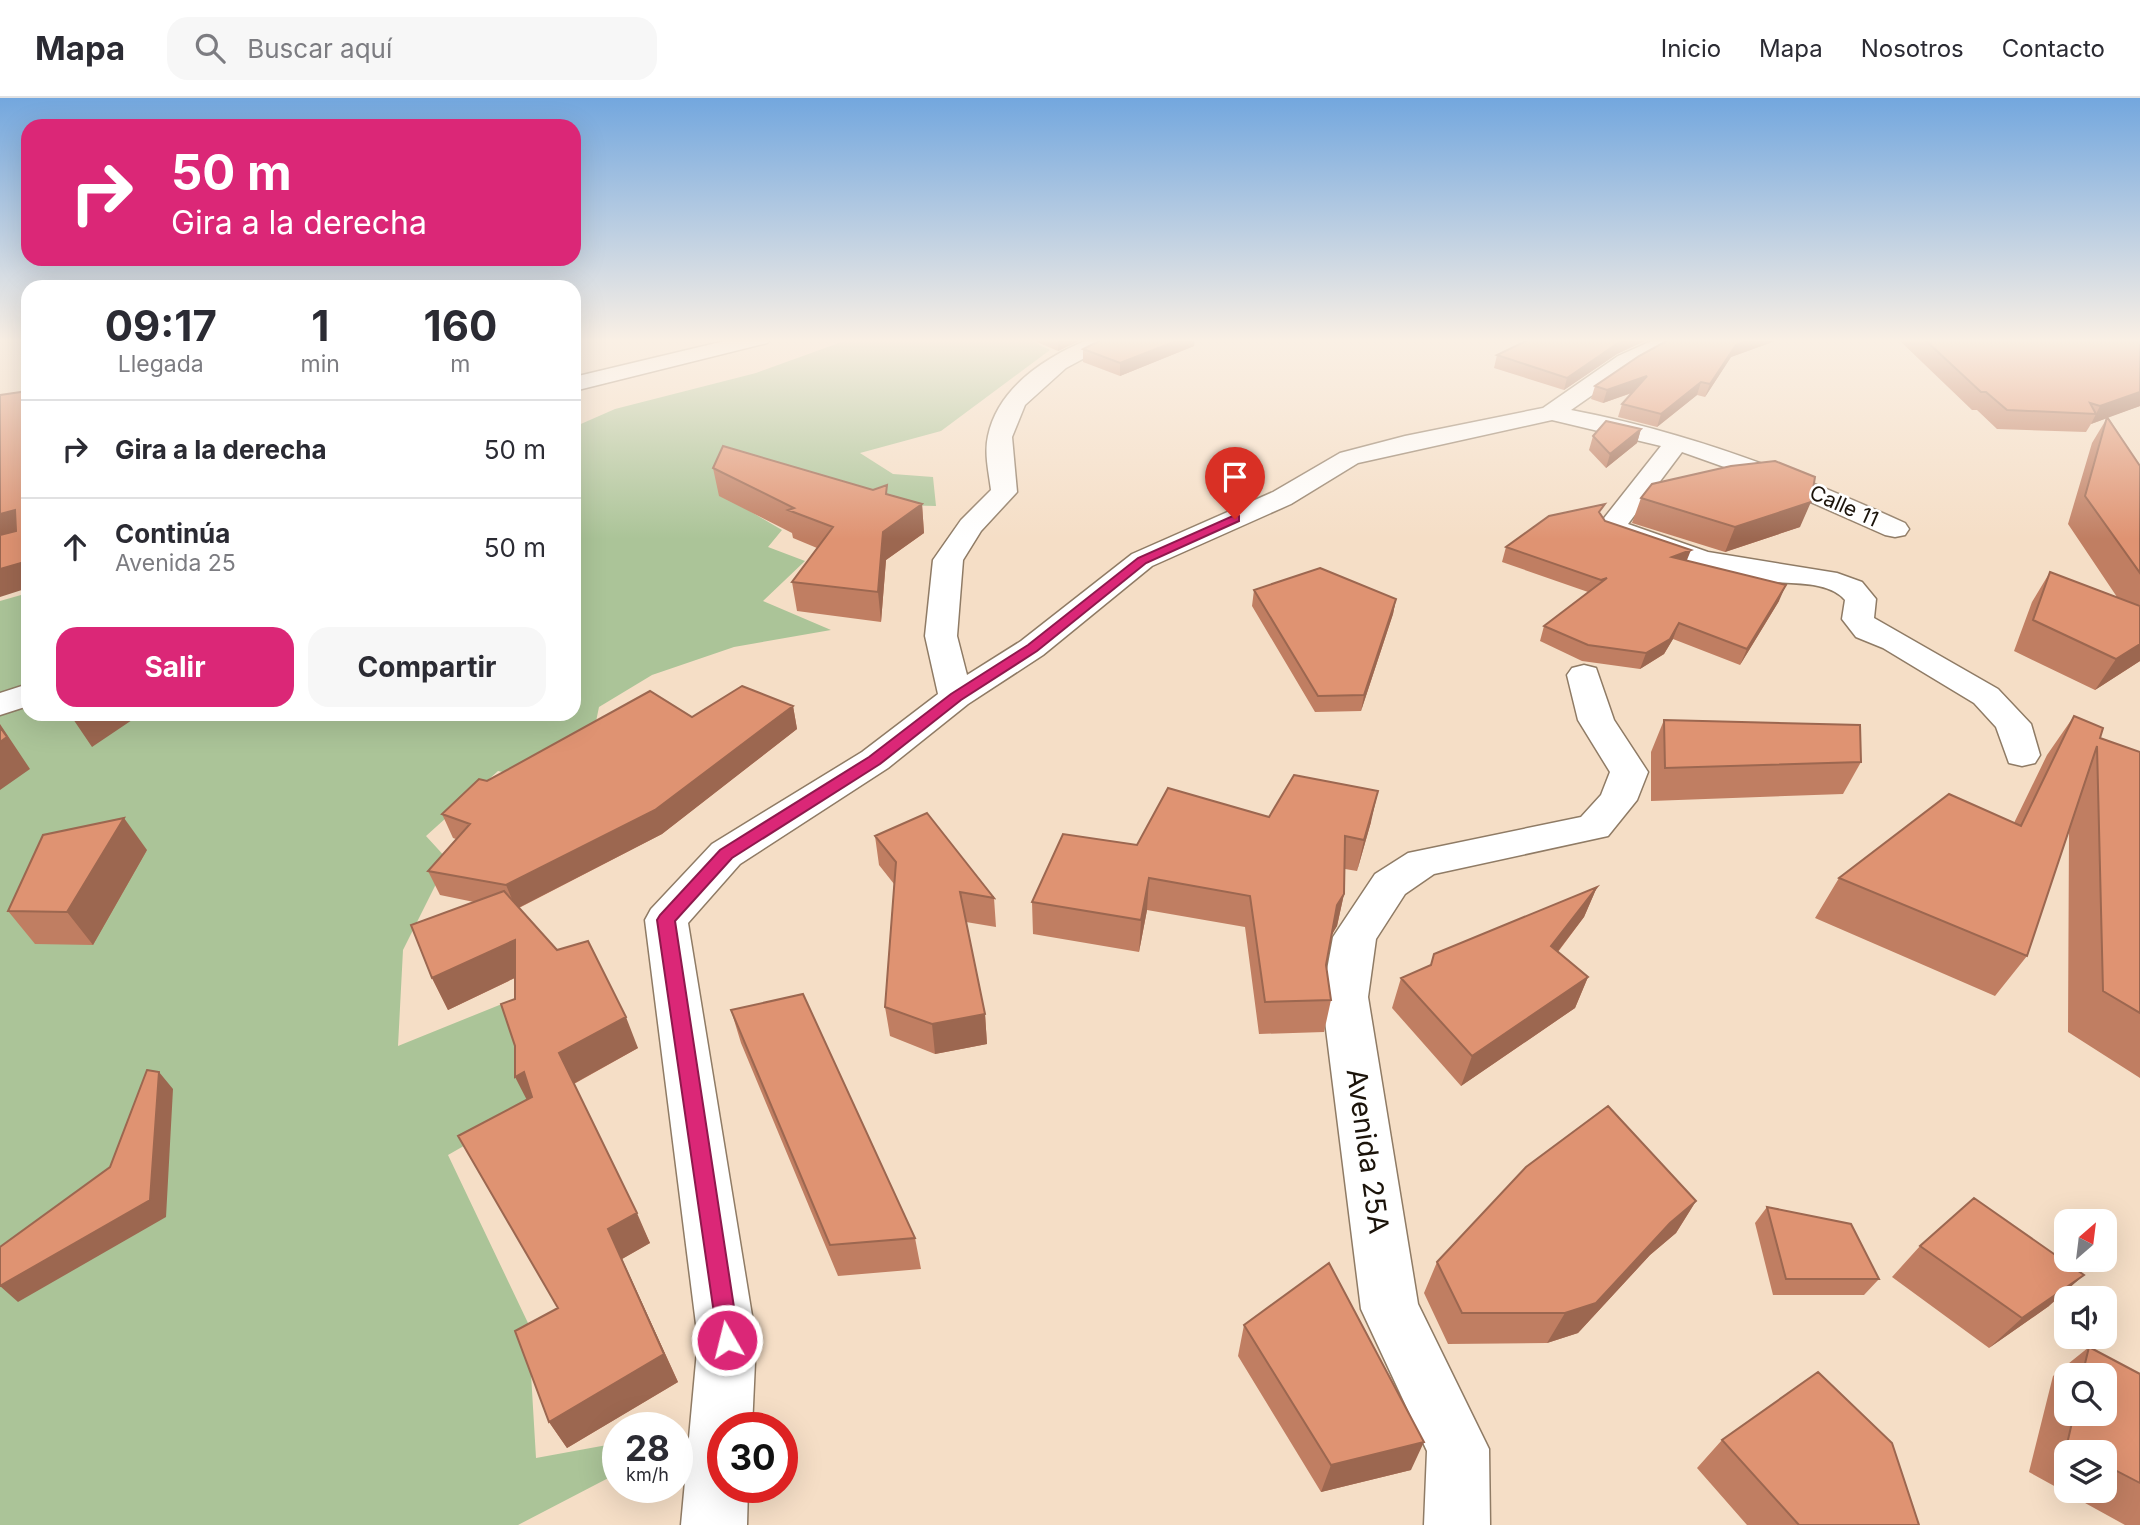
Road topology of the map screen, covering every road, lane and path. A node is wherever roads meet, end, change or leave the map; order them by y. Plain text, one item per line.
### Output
1 (1012, 406) edge
2 (1560, 406) edge
3 (1551, 412) junction
4 (1676, 442) junction
5 (1895, 529) dead end
6 (1584, 675) dead end
7 (21, 697) edge
8 (956, 697) junction
9 (0, 705) edge
10 (2022, 755) dead end
11 (714, 1525) edge
12 (1457, 1525) edge

1 - 8 street
2 - 3 street
3 - 4 street, Calle 11
3 - 8 street
4 - 5 street, Calle 11
4 - 10 street
6 - 12 street, Avenida 25A
7 - 9 street
8 - 11 street

